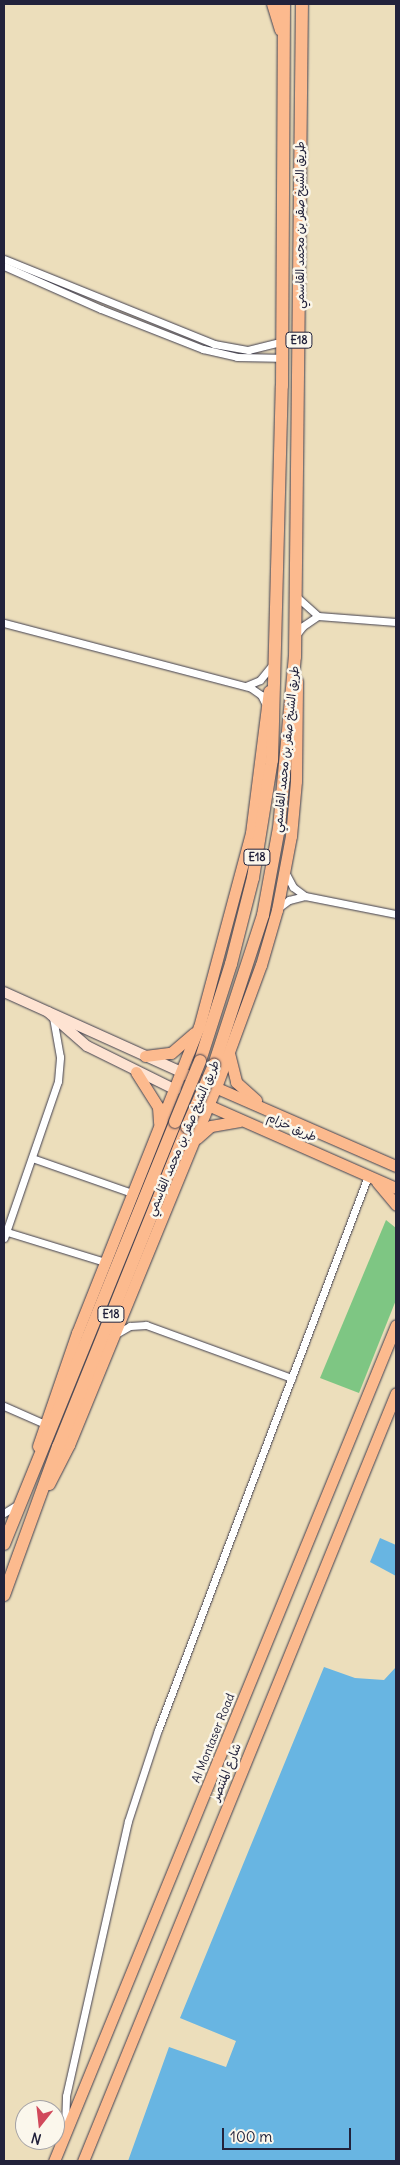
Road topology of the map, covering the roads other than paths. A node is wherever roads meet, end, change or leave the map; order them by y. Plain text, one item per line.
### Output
1 (273, 4) edge
2 (284, 4) edge
3 (302, 4) edge
4 (312, 4) edge
5 (302, 23) junction
6 (286, 42) junction
7 (4, 259) edge
8 (4, 266) edge
9 (276, 343) dead end
10 (276, 358) dead end
11 (296, 596) junction
12 (318, 616) junction
13 (396, 622) edge
14 (4, 623) edge
15 (296, 636) junction
16 (276, 647) junction
17 (296, 656) junction
18 (273, 663) junction
19 (245, 686) junction
20 (267, 707) junction
21 (285, 870) junction
22 (305, 896) junction
23 (277, 910) junction
24 (396, 914) edge
25 (4, 992) edge
26 (50, 1015) junction
27 (199, 1027) junction
28 (229, 1051) junction
29 (145, 1056) junction
30 (136, 1072) junction
31 (183, 1073) junction
32 (216, 1087) junction
33 (176, 1090) junction
34 (208, 1105) junction
35 (267, 1109) junction
36 (252, 1124) junction
37 (181, 1125) junction
38 (158, 1129) junction
39 (191, 1146) junction
40 (396, 1156) edge
41 (377, 1157) junction
42 (32, 1158) junction
43 (396, 1166) edge
44 (371, 1178) junction
45 (396, 1188) edge
46 (132, 1193) junction
47 (396, 1205) edge
48 (4, 1234) edge
49 (105, 1262) junction
50 (396, 1325) edge
51 (111, 1341) junction
52 (292, 1378) junction
53 (396, 1393) edge
54 (4, 1406) edge
55 (45, 1424) junction
56 (22, 1497) junction
57 (40, 1502) junction
58 (4, 1513) edge
59 (5, 1536) edge
60 (4, 1595) edge
61 (65, 2134) joint
62 (83, 2161) edge

1 - 6 highway
2 - 6 highway, طريق الشيخ صقر بن محمد القاسمي / E18
3 - 5 highway, طريق الشيخ صقر بن محمد القاسمي / E18
4 - 5 highway
5 - 11 highway, طريق الشيخ صقر بن محمد القاسمي / E18
6 - 16 highway, طريق الشيخ صقر بن محمد القاسمي / E18
7 - 9 street
8 - 10 street
11 - 12 street
11 - 15 highway, طريق الشيخ صقر بن محمد القاسمي / E18
12 - 13 street
12 - 15 street
14 - 19 street
15 - 17 highway, طريق الشيخ صقر بن محمد القاسمي / E18
16 - 18 main road
16 - 37 highway, طريق الشيخ صقر بن محمد القاسمي / E18, bridge
17 - 21 main road
17 - 37 highway, طريق الشيخ صقر بن محمد القاسمي / E18, bridge
18 - 19 street
18 - 20 main road
19 - 20 street
20 - 27 main road
21 - 22 street
21 - 23 main road
22 - 23 street
22 - 24 street
23 - 28 main road
25 - 26 street
26 - 29 street
26 - 30 street
26 - 42 street
27 - 29 main road
27 - 31 main road
28 - 32 main road
28 - 35 main road
29 - 31 street
30 - 33 street
30 - 38 main road
31 - 32 main road, طريق خزام
31 - 33 main road
32 - 34 main road
32 - 35 main road, طريق خزام
33 - 34 main road, طريق خزام
33 - 38 main road
34 - 36 main road, طريق خزام
34 - 39 main road
35 - 41 main road, طريق خزام
36 - 39 main road
36 - 44 main road, طريق خزام
37 - 56 highway, طريق الشيخ صقر بن محمد القاسمي / E18
37 - 57 highway, طريق الشيخ صقر بن محمد القاسمي / E18
38 - 46 main road
39 - 51 main road
40 - 41 main road
41 - 43 main road, طريق خزام
42 - 46 street
42 - 48 street
44 - 45 main road, طريق خزام
44 - 47 main road
44 - 52 street
46 - 49 main road
48 - 49 street
49 - 55 main road
50 - 61 main road, Al Montaser Road
51 - 52 street
51 - 57 main road
52 - 61 street
53 - 62 main road, شارع المنتصر
54 - 55 street
55 - 56 main road
56 - 58 street
56 - 59 highway, طريق الشيخ صقر بن محمد القاسمي / E18
57 - 60 highway, طريق الشيخ صقر بن محمد القاسمي / E18

